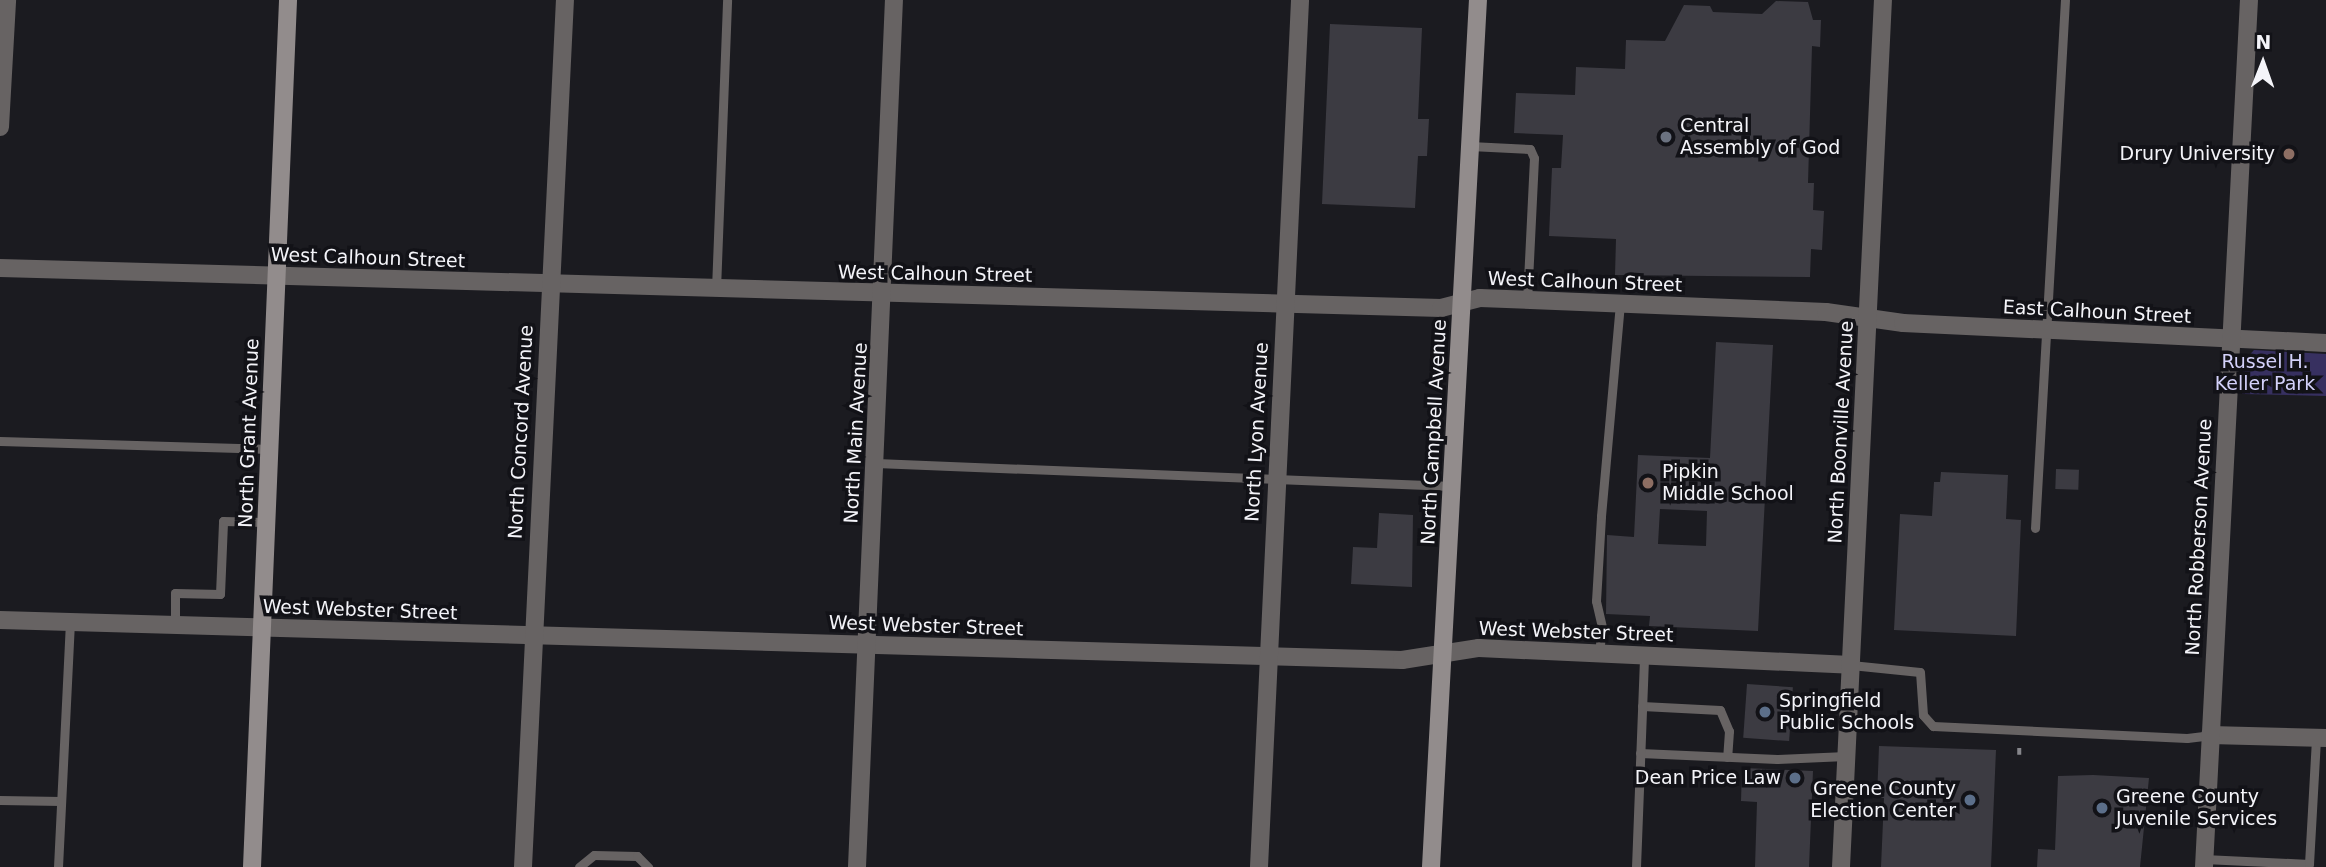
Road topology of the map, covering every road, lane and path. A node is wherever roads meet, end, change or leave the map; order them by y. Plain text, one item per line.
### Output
1 (7, 0) edge
2 (288, 0) edge
3 (565, 0) edge
4 (727, 0) edge
5 (894, 0) edge
6 (1300, 0) edge
7 (1478, 0) edge
8 (1883, 0) edge
9 (2065, 0) edge
10 (2249, 0) edge
11 (0, 127) edge
12 (1470, 146) junction
13 (0, 268) edge
14 (277, 277) junction
15 (550, 285) junction
16 (716, 289) junction
17 (884, 294) junction
18 (1527, 300) junction
19 (1462, 302) junction
20 (1285, 303) junction
21 (1620, 304) junction
22 (1867, 318) junction
23 (2045, 330) junction
24 (2229, 340) junction
25 (2326, 343) edge
26 (0, 441) edge
27 (270, 449) junction
28 (876, 463) junction
29 (1276, 480) junction
30 (1452, 486) junction
31 (267, 522) junction
32 (2035, 528) dead end
33 (0, 620) edge
34 (70, 621) junction
35 (175, 624) junction
36 (262, 628) junction
37 (532, 636) junction
38 (867, 645) junction
39 (1443, 653) junction
40 (1599, 654) junction
41 (1266, 656) junction
42 (1644, 656) junction
43 (1851, 665) junction
44 (1642, 706) junction
45 (2210, 735) junction
46 (2321, 738) edge
47 (2020, 747) dead end
48 (1640, 753) junction
49 (2019, 755) dead end
50 (1846, 756) junction
51 (1727, 757) junction
52 (0, 800) edge
53 (61, 801) junction
54 (2204, 863) edge
55 (58, 867) edge
56 (252, 867) edge
57 (523, 867) edge
58 (579, 867) edge
59 (648, 867) edge
60 (857, 867) edge
61 (1259, 867) edge
62 (1431, 867) edge
63 (1636, 867) edge
64 (1841, 867) edge

1 - 11 street
2 - 14 main road, North Grant Avenue
3 - 15 street, North Concord Avenue
4 - 16 lane
5 - 17 street, North Main Avenue
6 - 20 street, North Lyon Avenue
7 - 12 main road, North Campbell Avenue
8 - 22 street, North Boonville Avenue
9 - 23 lane
10 - 24 street, North Robberson Avenue
12 - 18 lane
12 - 19 main road, North Campbell Avenue
13 - 14 street, West Calhoun Street
14 - 15 street, West Calhoun Street
14 - 27 main road, North Grant Avenue
15 - 16 street, West Calhoun Street
15 - 37 street, North Concord Avenue
16 - 17 street, West Calhoun Street
17 - 20 street, West Calhoun Street
17 - 28 street, North Main Avenue
18 - 19 street, West Calhoun Street
18 - 21 street, West Calhoun Street
19 - 20 street, West Calhoun Street
19 - 30 main road, North Campbell Avenue
20 - 29 street, North Lyon Avenue
21 - 22 street, West Calhoun Street
21 - 40 lane
22 - 23 street, East Calhoun Street
22 - 43 street, North Boonville Avenue
23 - 24 street, East Calhoun Street
23 - 32 lane
24 - 25 street, East Calhoun Street
24 - 45 street, North Robberson Avenue
26 - 27 lane
27 - 31 main road, North Grant Avenue
28 - 29 lane
28 - 38 street, North Main Avenue
29 - 30 lane
29 - 41 street, North Lyon Avenue
30 - 39 main road, North Campbell Avenue
31 - 35 lane
31 - 36 main road, North Grant Avenue
33 - 34 street, West Webster Street
34 - 35 street, West Webster Street
34 - 53 lane
35 - 36 street, West Webster Street
36 - 37 street, West Webster Street
36 - 56 main road, North Grant Avenue
37 - 38 street, West Webster Street
37 - 57 street, North Concord Avenue
38 - 41 street, West Webster Street
38 - 60 street, North Main Avenue
39 - 40 street, West Webster Street
39 - 41 street, West Webster Street
39 - 62 main road, North Campbell Avenue
40 - 42 street, West Webster Street
41 - 61 street, North Lyon Avenue
42 - 43 street, West Webster Street
42 - 44 lane
43 - 45 lane
43 - 50 street, North Boonville Avenue
44 - 48 lane
44 - 51 lane
45 - 46 street
45 - 54 street, North Robberson Avenue
46 - 54 lane
47 - 49 path
48 - 51 lane
48 - 63 lane
50 - 51 lane
50 - 64 street, North Boonville Avenue
52 - 53 lane
53 - 55 lane
58 - 59 lane

